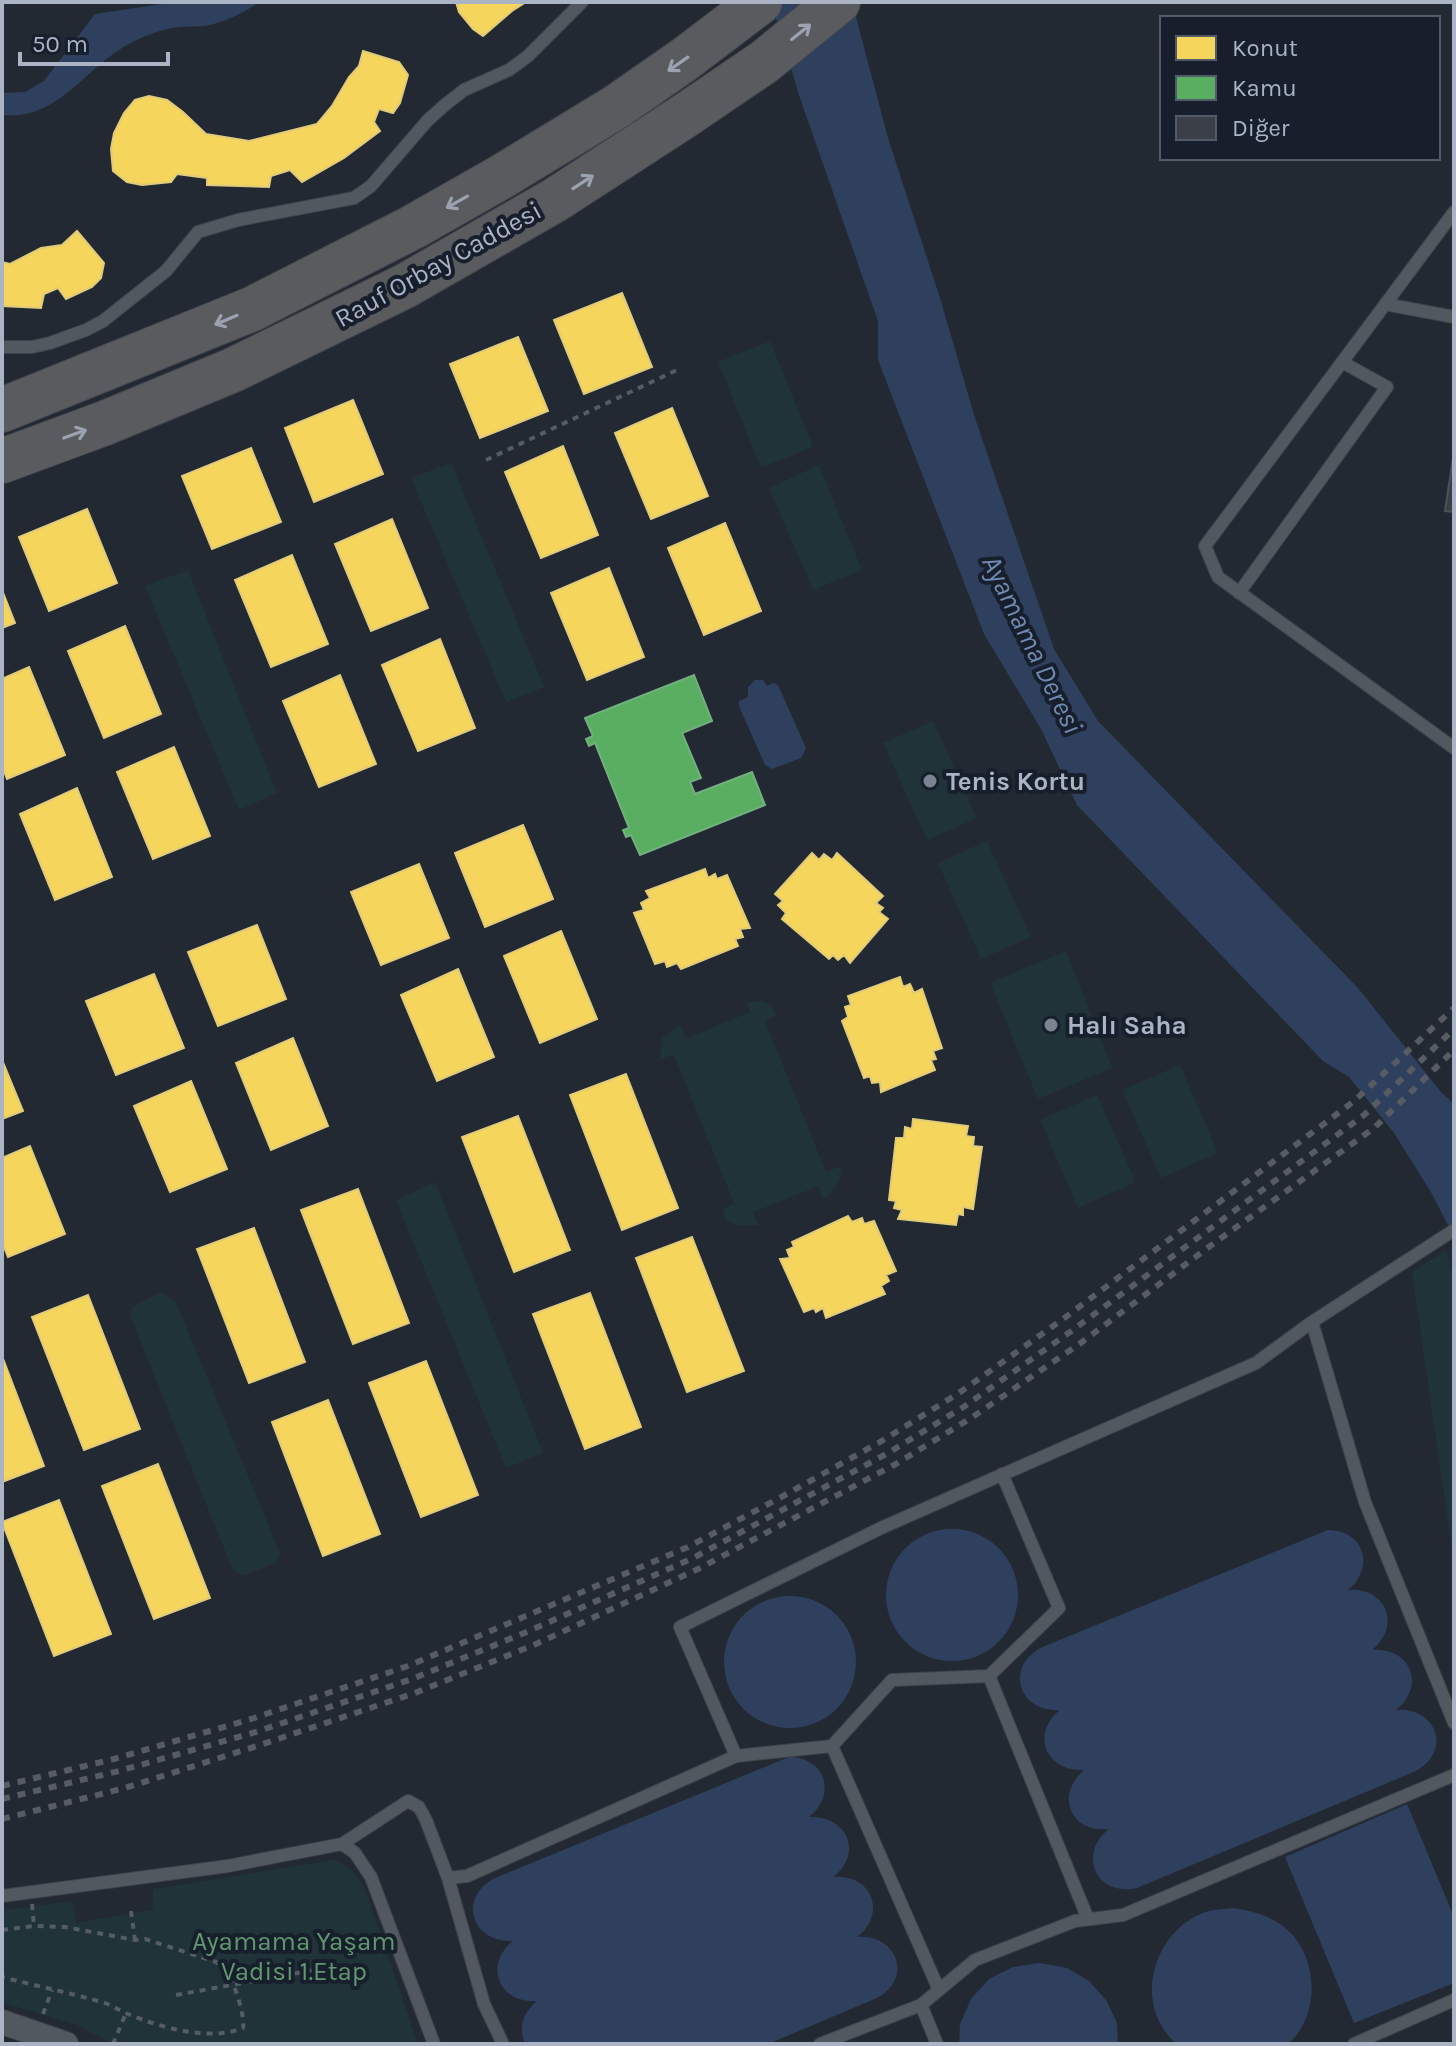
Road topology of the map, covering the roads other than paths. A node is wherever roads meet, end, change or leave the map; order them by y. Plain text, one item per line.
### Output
1 (582, 2) edge
2 (838, 2) edge
3 (750, 10) edge
4 (1454, 212) edge
5 (1385, 304) junction
6 (1454, 317) edge
7 (2, 347) edge
8 (1342, 362) junction
9 (2, 410) edge
10 (2, 461) edge
11 (1239, 593) junction
12 (1454, 748) edge
13 (1454, 1230) edge
14 (1312, 1322) junction
15 (1002, 1474) junction
16 (989, 1676) junction
17 (1454, 1723) edge
18 (832, 1746) junction
19 (736, 1756) junction
20 (1454, 1775) edge
21 (342, 1844) junction
22 (448, 1878) junction
23 (2, 1896) edge
24 (1088, 1919) junction
25 (939, 1990) junction
26 (1454, 2000) edge
27 (921, 2005) junction
28 (2, 2022) edge
29 (66, 2044) edge
30 (434, 2044) edge
31 (503, 2044) edge
32 (820, 2044) edge
33 (937, 2044) edge
34 (1354, 2044) edge

1 - 7 lane
10 -> 2 highway, Rauf Orbay Caddesi
3 -> 9 highway, Rauf Orbay Caddesi
4 - 5 lane
5 - 6 lane
5 - 8 lane
8 - 11 lane
8 - 11 lane
11 - 12 lane
13 - 14 lane
14 - 15 lane
14 - 17 lane
15 - 16 lane
15 - 19 lane
16 - 18 lane
16 - 24 lane
18 - 19 lane
18 - 25 lane
19 - 22 lane
20 - 24 lane
21 - 22 lane
21 - 23 lane
21 - 30 lane
22 - 31 lane
24 - 25 lane
25 - 27 lane
26 - 34 lane
27 - 32 lane
27 - 33 lane
28 - 29 street

